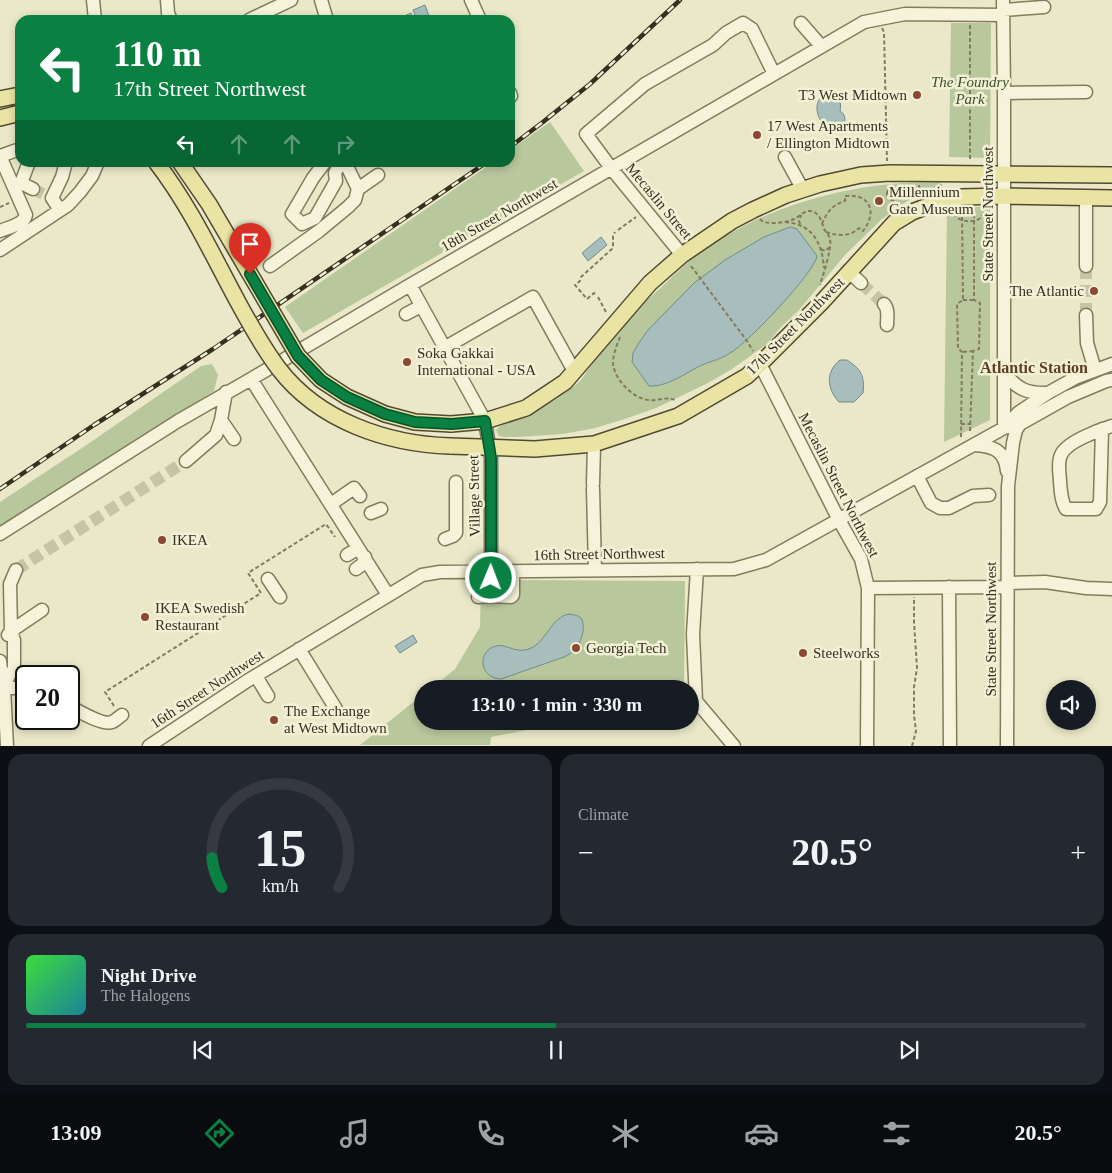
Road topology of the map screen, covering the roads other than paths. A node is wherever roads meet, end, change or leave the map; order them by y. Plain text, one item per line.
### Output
1 (93, 0) edge
2 (167, 0) edge
3 (291, 0) edge
4 (321, 0) edge
5 (471, 0) edge
6 (1044, 7) dead end
7 (1003, 8) edge
8 (94, 15) edge
9 (169, 15) edge
10 (261, 15) edge
11 (326, 15) edge
12 (478, 15) edge
13 (801, 23) dead end
14 (821, 46) junction
15 (774, 74) junction
16 (1091, 92) dead end
17 (1004, 93) junction
18 (15, 96) edge
19 (0, 99) edge
20 (15, 114) edge
21 (0, 118) edge
22 (15, 151) edge
23 (0, 156) edge
24 (785, 157) dead end
25 (27, 167) edge
26 (65, 167) edge
27 (96, 167) edge
28 (160, 167) edge
29 (183, 167) edge
30 (321, 167) edge
31 (338, 167) edge
32 (347, 167) edge
33 (611, 168) junction
34 (1004, 174) junction
35 (378, 175) dead end
36 (1112, 175) edge
37 (358, 189) junction
38 (803, 190) junction
39 (43, 194) junction
40 (1004, 196) junction
41 (1086, 197) junction
42 (1112, 198) edge
43 (60, 210) junction
44 (0, 231) edge
45 (2, 244) edge
46 (687, 260) junction
47 (270, 266) dead end
48 (1086, 266) tunnel mouth
49 (849, 272) junction
50 (862, 284) tunnel mouth
51 (410, 285) junction
52 (884, 304) tunnel mouth
53 (422, 306) junction
54 (406, 314) dead end
55 (1086, 315) tunnel mouth
56 (887, 325) dead end
57 (444, 348) junction
58 (756, 358) junction
59 (1112, 364) edge
60 (1095, 370) junction
61 (574, 371) junction
62 (1004, 372) junction
63 (251, 379) junction
64 (1112, 380) edge
65 (226, 392) junction
66 (1048, 393) junction
67 (221, 420) junction
68 (485, 421) junction
69 (1020, 424) junction
70 (1004, 428) junction
71 (1107, 428) edge
72 (234, 438) dead end
73 (594, 444) junction
74 (974, 445) junction
75 (490, 448) junction
76 (186, 460) tunnel mouth
77 (917, 476) junction
78 (456, 482) dead end
79 (1008, 486) junction
80 (989, 495) dead end
81 (360, 496) dead end
82 (331, 504) junction
83 (839, 520) junction
84 (0, 534) edge
85 (445, 539) dead end
86 (364, 557) junction
87 (356, 569) dead end
88 (698, 569) junction
89 (16, 570) tunnel mouth
90 (595, 570) junction
91 (491, 571) junction
92 (513, 571) junction
93 (268, 579) dead end
94 (1007, 585) junction
95 (949, 587) junction
96 (868, 588) junction
97 (1112, 589) edge
98 (388, 594) junction
99 (280, 598) dead end
100 (42, 610) dead end
101 (11, 631) junction
102 (299, 649) junction
103 (0, 661) edge
104 (256, 676) junction
105 (4, 688) junction
106 (15, 688) edge
107 (268, 696) dead end
108 (336, 709) dead end
109 (80, 711) edge
110 (121, 716) road end
111 (7, 746) edge
112 (149, 746) edge
113 (734, 746) edge
114 (868, 746) edge
115 (950, 746) edge
116 (1007, 746) edge

1 - 8 street
2 - 9 street
3 - 10 street
4 - 11 street
5 - 12 street
6 - 7 street, 18th Street Northwest
7 - 14 street, 18th Street Northwest
7 - 17 street, State Street Northwest
13 - 14 street
14 - 15 street, 18th Street Northwest
15 - 33 street, 18th Street Northwest
15 - 33 street, Mecaslin Street
16 - 17 street
17 - 34 street, State Street Northwest
18 - 19 main road
20 - 21 main road
22 - 23 street
23 - 44 street
24 - 38 street
25 - 39 street
26 - 39 street
27 - 43 street
28 - 75 main road, 17th Street Northwest, bridge
29 - 68 main road, bridge
30 - 31 street
32 - 37 street
33 - 46 street, Mecaslin Street
33 - 51 street, 18th Street Northwest
34 - 36 main road
34 - 38 main road
34 - 40 street, State Street Northwest
35 - 37 street
37 - 47 street
38 - 46 main road
39 - 43 street
40 - 41 main road, 17th Street Northwest
40 - 49 main road, 17th Street Northwest
40 - 62 street, State Street Northwest
41 - 42 main road, 17th Street Northwest
41 - 48 street
43 - 45 street
46 - 61 main road
49 - 50 street
49 - 58 main road, 17th Street Northwest
51 - 53 street, Village Street
51 - 63 street, 18th Street Northwest
52 - 56 street
53 - 54 street
53 - 57 street, Village Street
55 - 60 street
57 - 61 street
57 - 68 street, Village Street
58 - 73 main road, 17th Street Northwest
58 - 83 street, Mecaslin Street Northwest
59 - 60 street, 16th Street Northwest
60 - 66 street, 16th Street Northwest
61 - 68 main road
62 - 66 street
62 - 70 street, State Street Northwest
63 - 65 street, 18th Street Northwest
63 - 82 street
64 - 69 street, 16th Street Northwest
65 - 67 street
65 - 84 street, 18th Street Northwest
66 - 70 street, 16th Street Northwest
67 - 72 street
67 - 76 street
68 - 75 street, Village Street
69 - 70 street, 16th Street Northwest
69 - 79 street, State Street Northwest
70 - 74 street, 16th Street Northwest
71 - 71 street
73 - 75 main road, 17th Street Northwest
73 - 90 street
74 - 77 street, 16th Street Northwest
74 - 79 street
75 - 91 street, Village Street
77 - 80 street
77 - 83 street, 16th Street Northwest
78 - 85 street
79 - 94 street, State Street Northwest
81 - 82 street
82 - 86 street
83 - 88 street, 16th Street Northwest
83 - 96 street, Mecaslin Street Northwest
86 - 87 street
86 - 98 street
88 - 90 street, 16th Street Northwest
88 - 113 street
89 - 101 street
90 - 92 street, 16th Street Northwest
91 - 92 street, 16th Street Northwest
91 - 92 street, Village Street
91 - 98 street, 16th Street Northwest
93 - 99 street
94 - 95 street
94 - 97 street
94 - 116 street, State Street Northwest
95 - 96 street
95 - 115 street
96 - 114 street, Mecaslin Street Northwest
98 - 102 street, 16th Street Northwest
100 - 101 street
101 - 105 street
102 - 104 street, 16th Street Northwest
102 - 108 street
103 - 105 street
104 - 107 street
104 - 112 street, 16th Street Northwest
105 - 106 street
105 - 111 street
109 - 110 street

